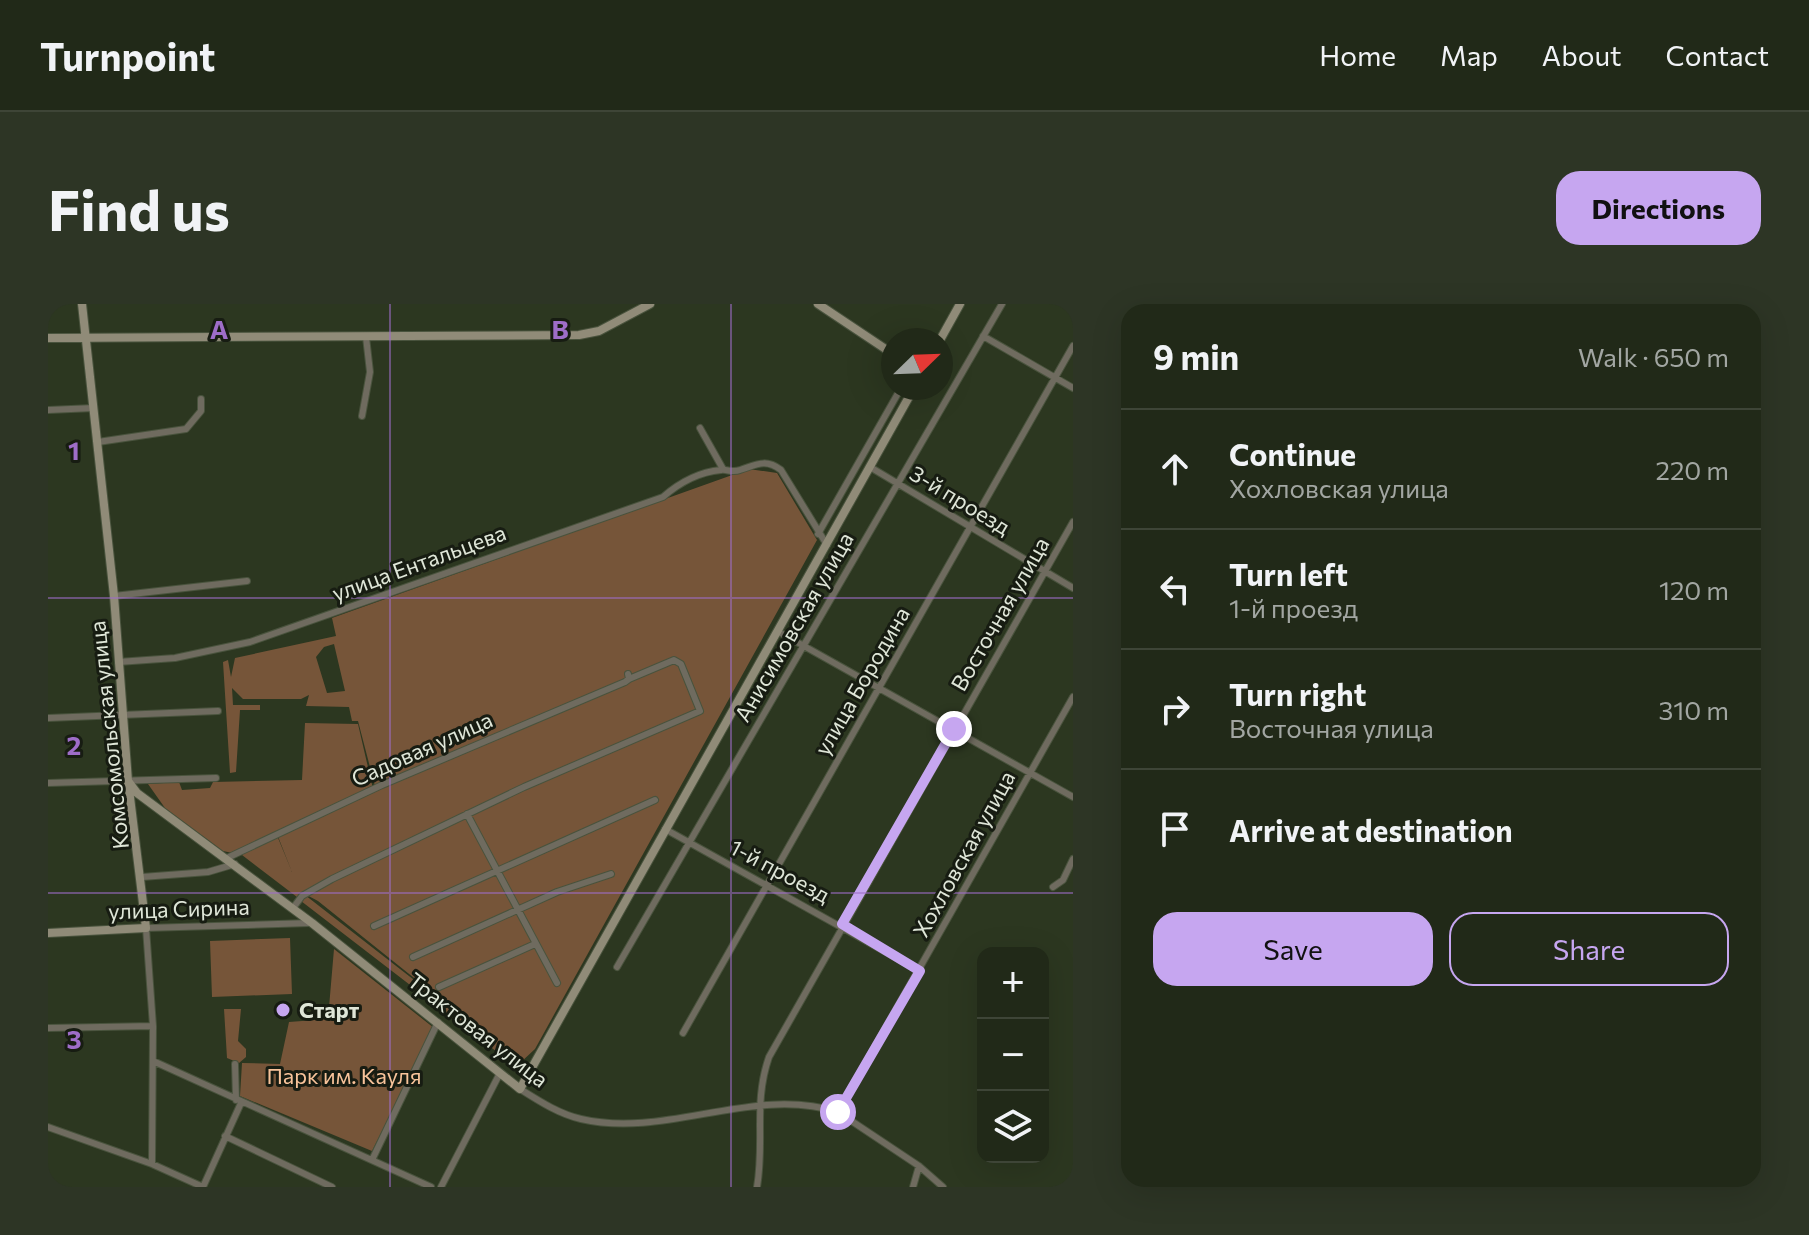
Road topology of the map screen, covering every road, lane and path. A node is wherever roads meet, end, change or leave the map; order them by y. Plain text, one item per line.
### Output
1 (82, 304) edge
2 (650, 304) edge
3 (818, 304) edge
4 (960, 304) edge
5 (1002, 304) edge
6 (947, 328) edge
7 (983, 336) junction
8 (366, 337) junction
9 (48, 338) edge
10 (85, 338) junction
11 (881, 346) edge
12 (1073, 346) edge
13 (1055, 378) junction
14 (1073, 388) edge
15 (201, 399) dead end
16 (894, 400) edge
17 (907, 400) edge
18 (94, 408) junction
19 (48, 410) edge
20 (362, 416) dead end
21 (700, 428) dead end
22 (98, 442) junction
23 (870, 467) junction
24 (723, 469) junction
25 (898, 484) junction
26 (1073, 522) edge
27 (970, 526) junction
28 (818, 535) junction
29 (827, 545) junction
30 (1045, 572) junction
31 (247, 581) dead end
32 (1073, 588) edge
33 (114, 596) junction
34 (779, 632) junction
35 (804, 646) junction
36 (118, 662) junction
37 (880, 689) junction
38 (1073, 697) edge
39 (218, 711) dead end
40 (121, 715) junction
41 (48, 718) edge
42 (954, 729) junction
43 (1030, 773) junction
44 (216, 778) dead end
45 (128, 781) junction
46 (48, 783) edge
47 (1073, 797) edge
48 (655, 800) dead end
49 (467, 814) junction
50 (665, 829) junction
51 (692, 843) junction
52 (227, 858) junction
53 (1073, 859) edge
54 (235, 864) junction
55 (495, 871) junction
56 (611, 874) dead end
57 (142, 877) junction
58 (765, 884) junction
59 (1053, 887) dead end
60 (293, 908) junction
61 (518, 913) junction
62 (312, 923) junction
63 (842, 924) junction
64 (374, 926) dead end
65 (146, 928) junction
66 (48, 933) edge
67 (535, 944) junction
68 (413, 957) dead end
69 (617, 967) dead end
70 (920, 971) junction
71 (557, 983) dead end
72 (439, 987) dead end
73 (438, 1022) junction
74 (153, 1026) junction
75 (48, 1028) edge
76 (683, 1033) dead end
77 (153, 1061) junction
78 (235, 1064) dead end
79 (499, 1075) junction
80 (520, 1089) junction
81 (238, 1101) junction
82 (758, 1105) junction
83 (838, 1112) junction
84 (48, 1127) edge
85 (225, 1136) junction
86 (372, 1160) junction
87 (152, 1164) junction
88 (919, 1166) junction
89 (203, 1187) edge
90 (332, 1187) edge
91 (431, 1187) edge
92 (441, 1187) edge
93 (757, 1187) edge
94 (913, 1187) edge
95 (943, 1187) edge

1 - 10 street, Комсомольская улица
2 - 8 street
3 - 11 street
4 - 6 street
5 - 7 street, Анисимовская улица
7 - 13 street
7 - 25 street, Анисимовская улица
8 - 10 street
8 - 20 street
9 - 10 street
10 - 18 street, Комсомольская улица
12 - 13 street, улица Бородина
13 - 14 street
13 - 27 street, улица Бородина
15 - 22 street
16 - 28 street
17 - 23 street
18 - 19 street
18 - 22 street, Комсомольская улица
21 - 24 street
22 - 33 street, Комсомольская улица
23 - 25 street, 3-й проезд
23 - 29 street
24 - 28 street, улица Ентальцева
24 - 36 street, улица Ентальцева
25 - 27 street, 3-й проезд
25 - 35 street, Анисимовская улица
26 - 30 street, Восточная улица
27 - 30 street, 3-й проезд
27 - 37 street, улица Бородина
28 - 29 street
29 - 34 street
30 - 32 street, 3-й проезд
30 - 42 street, Восточная улица
31 - 33 street
33 - 36 street, Комсомольская улица
34 - 35 street
34 - 50 street
35 - 37 street
35 - 51 street, Анисимовская улица
36 - 40 street, Комсомольская улица
37 - 42 street
37 - 58 street, улица Бородина
38 - 43 street, Хохловская улица
39 - 40 street
40 - 41 street
40 - 45 street, Комсомольская улица
42 - 43 street
42 - 63 street, Восточная улица
43 - 47 street
43 - 70 street, Хохловская улица
44 - 45 street
45 - 46 street
45 - 52 street, Трактовая улица
45 - 57 street, Комсомольская улица
48 - 55 street
49 - 52 street, Садовая улица
49 - 55 street
49 - 60 street
50 - 51 street, 1-й проезд
50 - 80 street
51 - 58 street, 1-й проезд
51 - 69 street, Анисимовская улица
52 - 54 street, Трактовая улица
53 - 59 street
54 - 57 street
54 - 60 street, Трактовая улица
55 - 61 street
55 - 64 street
56 - 61 street
57 - 65 street, Комсомольская улица
58 - 63 street, 1-й проезд
58 - 76 street, улица Бородина
60 - 62 street, Трактовая улица
61 - 67 street
61 - 68 street
62 - 65 street, улица Сирина
62 - 73 street, Трактовая улица
63 - 70 street, 1-й проезд
63 - 82 street, Восточная улица
65 - 66 street, улица Сирина
65 - 74 street, Комсомольская улица
67 - 71 street
67 - 72 street
70 - 83 street, Хохловская улица
73 - 79 street, Трактовая улица
73 - 86 street
74 - 75 street
74 - 77 street, Комсомольская улица
77 - 81 street
77 - 87 street, Комсомольская улица
78 - 81 street
79 - 80 street, Трактовая улица
79 - 92 street
80 - 82 street, Трактовая улица
81 - 85 street
81 - 86 street
82 - 83 street, Трактовая улица
82 - 93 street, Восточная улица
83 - 88 street, Трактовая улица
84 - 87 street
85 - 89 street
85 - 90 street
86 - 91 street
87 - 89 street
88 - 94 street
88 - 95 street, Трактовая улица

